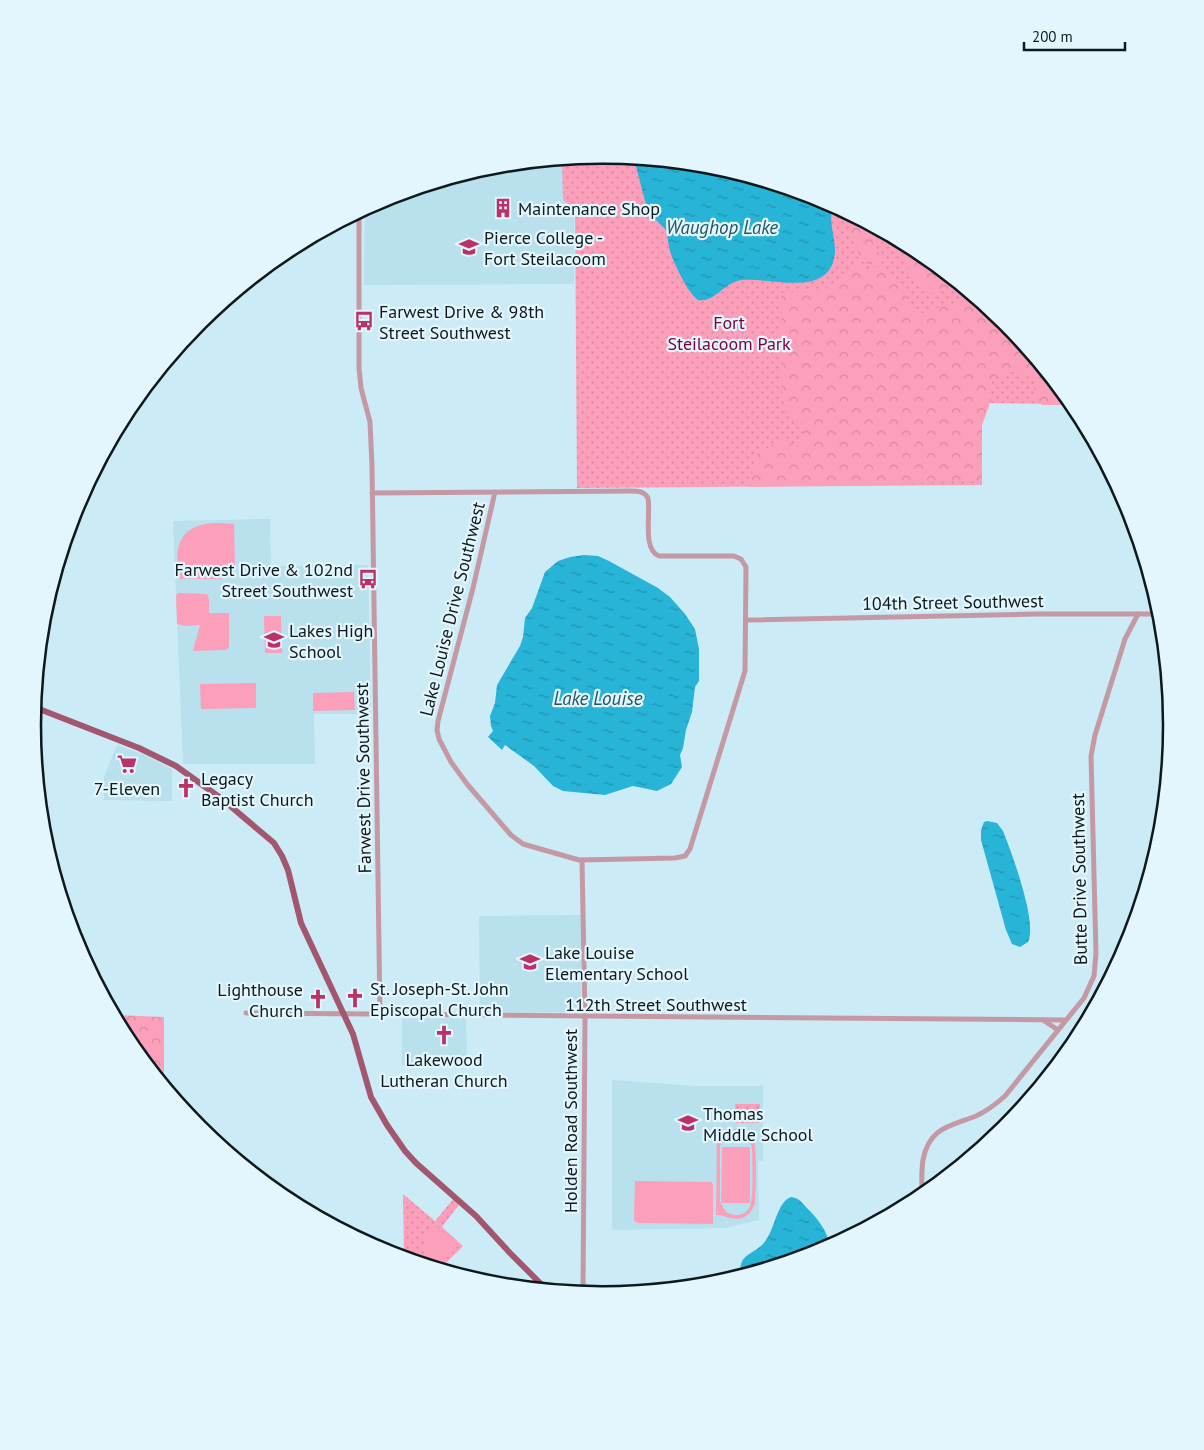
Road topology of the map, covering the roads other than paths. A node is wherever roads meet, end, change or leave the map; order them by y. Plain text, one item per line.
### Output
1 (359, 220) edge
2 (495, 492) junction
3 (372, 493) junction
4 (1138, 614) junction
5 (1152, 614) edge
6 (746, 620) junction
7 (41, 710) edge
8 (582, 860) junction
9 (246, 1013) dead end
10 (344, 1015) junction
11 (380, 1015) junction
12 (585, 1017) junction
13 (1043, 1020) junction
14 (1066, 1020) junction
15 (1058, 1030) junction
16 (922, 1185) edge
17 (539, 1282) edge
18 (583, 1285) edge

1 - 3 street, Farwest Drive Southwest
2 - 3 street
2 - 6 street, Lake Louise Drive Southwest
2 - 8 street, Lake Louise Drive Southwest
3 - 11 street, Farwest Drive Southwest
4 - 5 street, 104th Street Southwest
4 - 6 street, 104th Street Southwest
4 - 14 street, Butte Drive Southwest
6 - 8 street, Lake Louise Drive Southwest
7 - 10 main road
8 - 12 street, Holden Road Southwest
9 - 10 street, 112th Street Southwest
10 - 11 street, 112th Street Southwest
10 - 17 main road
11 - 12 street, 112th Street Southwest
12 - 13 street, 112th Street Southwest
12 - 18 street, Holden Road Southwest
13 - 14 street, 112th Street Southwest
13 - 15 street
14 - 15 street, Butte Drive Southwest
15 - 16 street, Butte Drive Southwest

